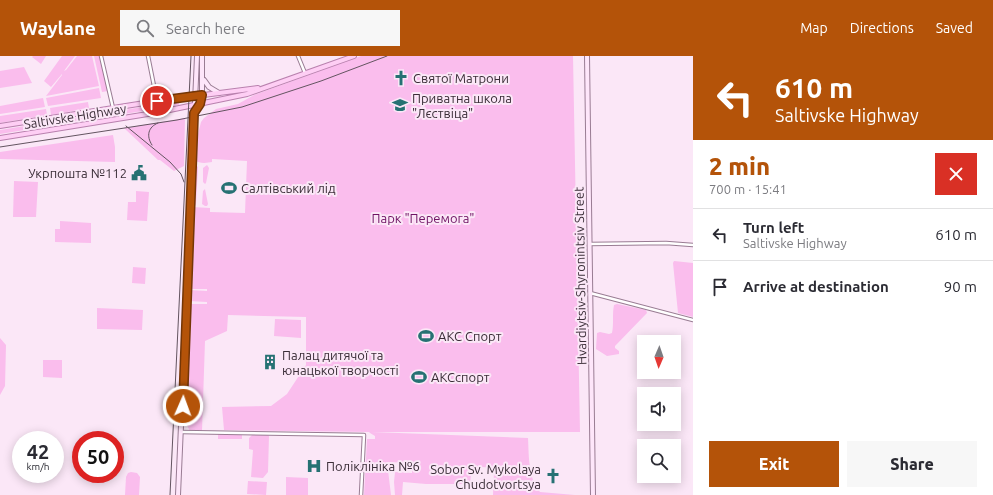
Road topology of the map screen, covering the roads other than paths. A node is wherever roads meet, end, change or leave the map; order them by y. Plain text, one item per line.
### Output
1 (102, 56) edge
2 (148, 56) edge
3 (197, 56) edge
4 (202, 56) edge
5 (298, 56) edge
6 (353, 56) edge
7 (587, 56) edge
8 (305, 73) junction
9 (203, 77) junction
10 (270, 86) junction
11 (220, 93) junction
12 (202, 95) junction
13 (194, 96) junction
14 (157, 101) junction
15 (200, 104) junction
16 (194, 106) junction
17 (113, 108) junction
18 (194, 113) junction
19 (0, 126) edge
20 (0, 138) edge
21 (589, 244) junction
22 (693, 245) edge
23 (590, 293) junction
24 (693, 320) edge
25 (182, 432) junction
26 (178, 495) edge
27 (361, 495) edge
28 (593, 495) edge

1 - 17 street
2 - 14 street
3 - 13 main road
4 - 9 main road
5 - 8 street
6 - 8 main road, Saltivske Highway
7 - 21 main road, Hvardiytsiv-Shyronintsiv Street
8 - 10 main road, Saltivske Highway
9 - 11 main road
9 - 12 main road
10 - 11 main road, Saltivske Highway
10 - 15 main road, Saltivske Highway
11 - 12 main road, Saltivske Highway
12 - 13 main road, Saltivske Highway
12 - 15 main road
13 - 14 main road, Saltivske Highway
13 - 16 main road
14 - 17 main road, Saltivske Highway
15 - 16 main road, Saltivske Highway
15 - 18 main road
16 - 18 main road
16 - 20 main road, Saltivske Highway
17 - 19 main road, Saltivske Highway
18 - 25 main road
21 - 22 street
21 - 23 main road, Hvardiytsiv-Shyronintsiv Street
23 - 24 street
23 - 28 main road, Hvardiytsiv-Shyronintsiv Street
25 - 26 main road
25 - 27 street

